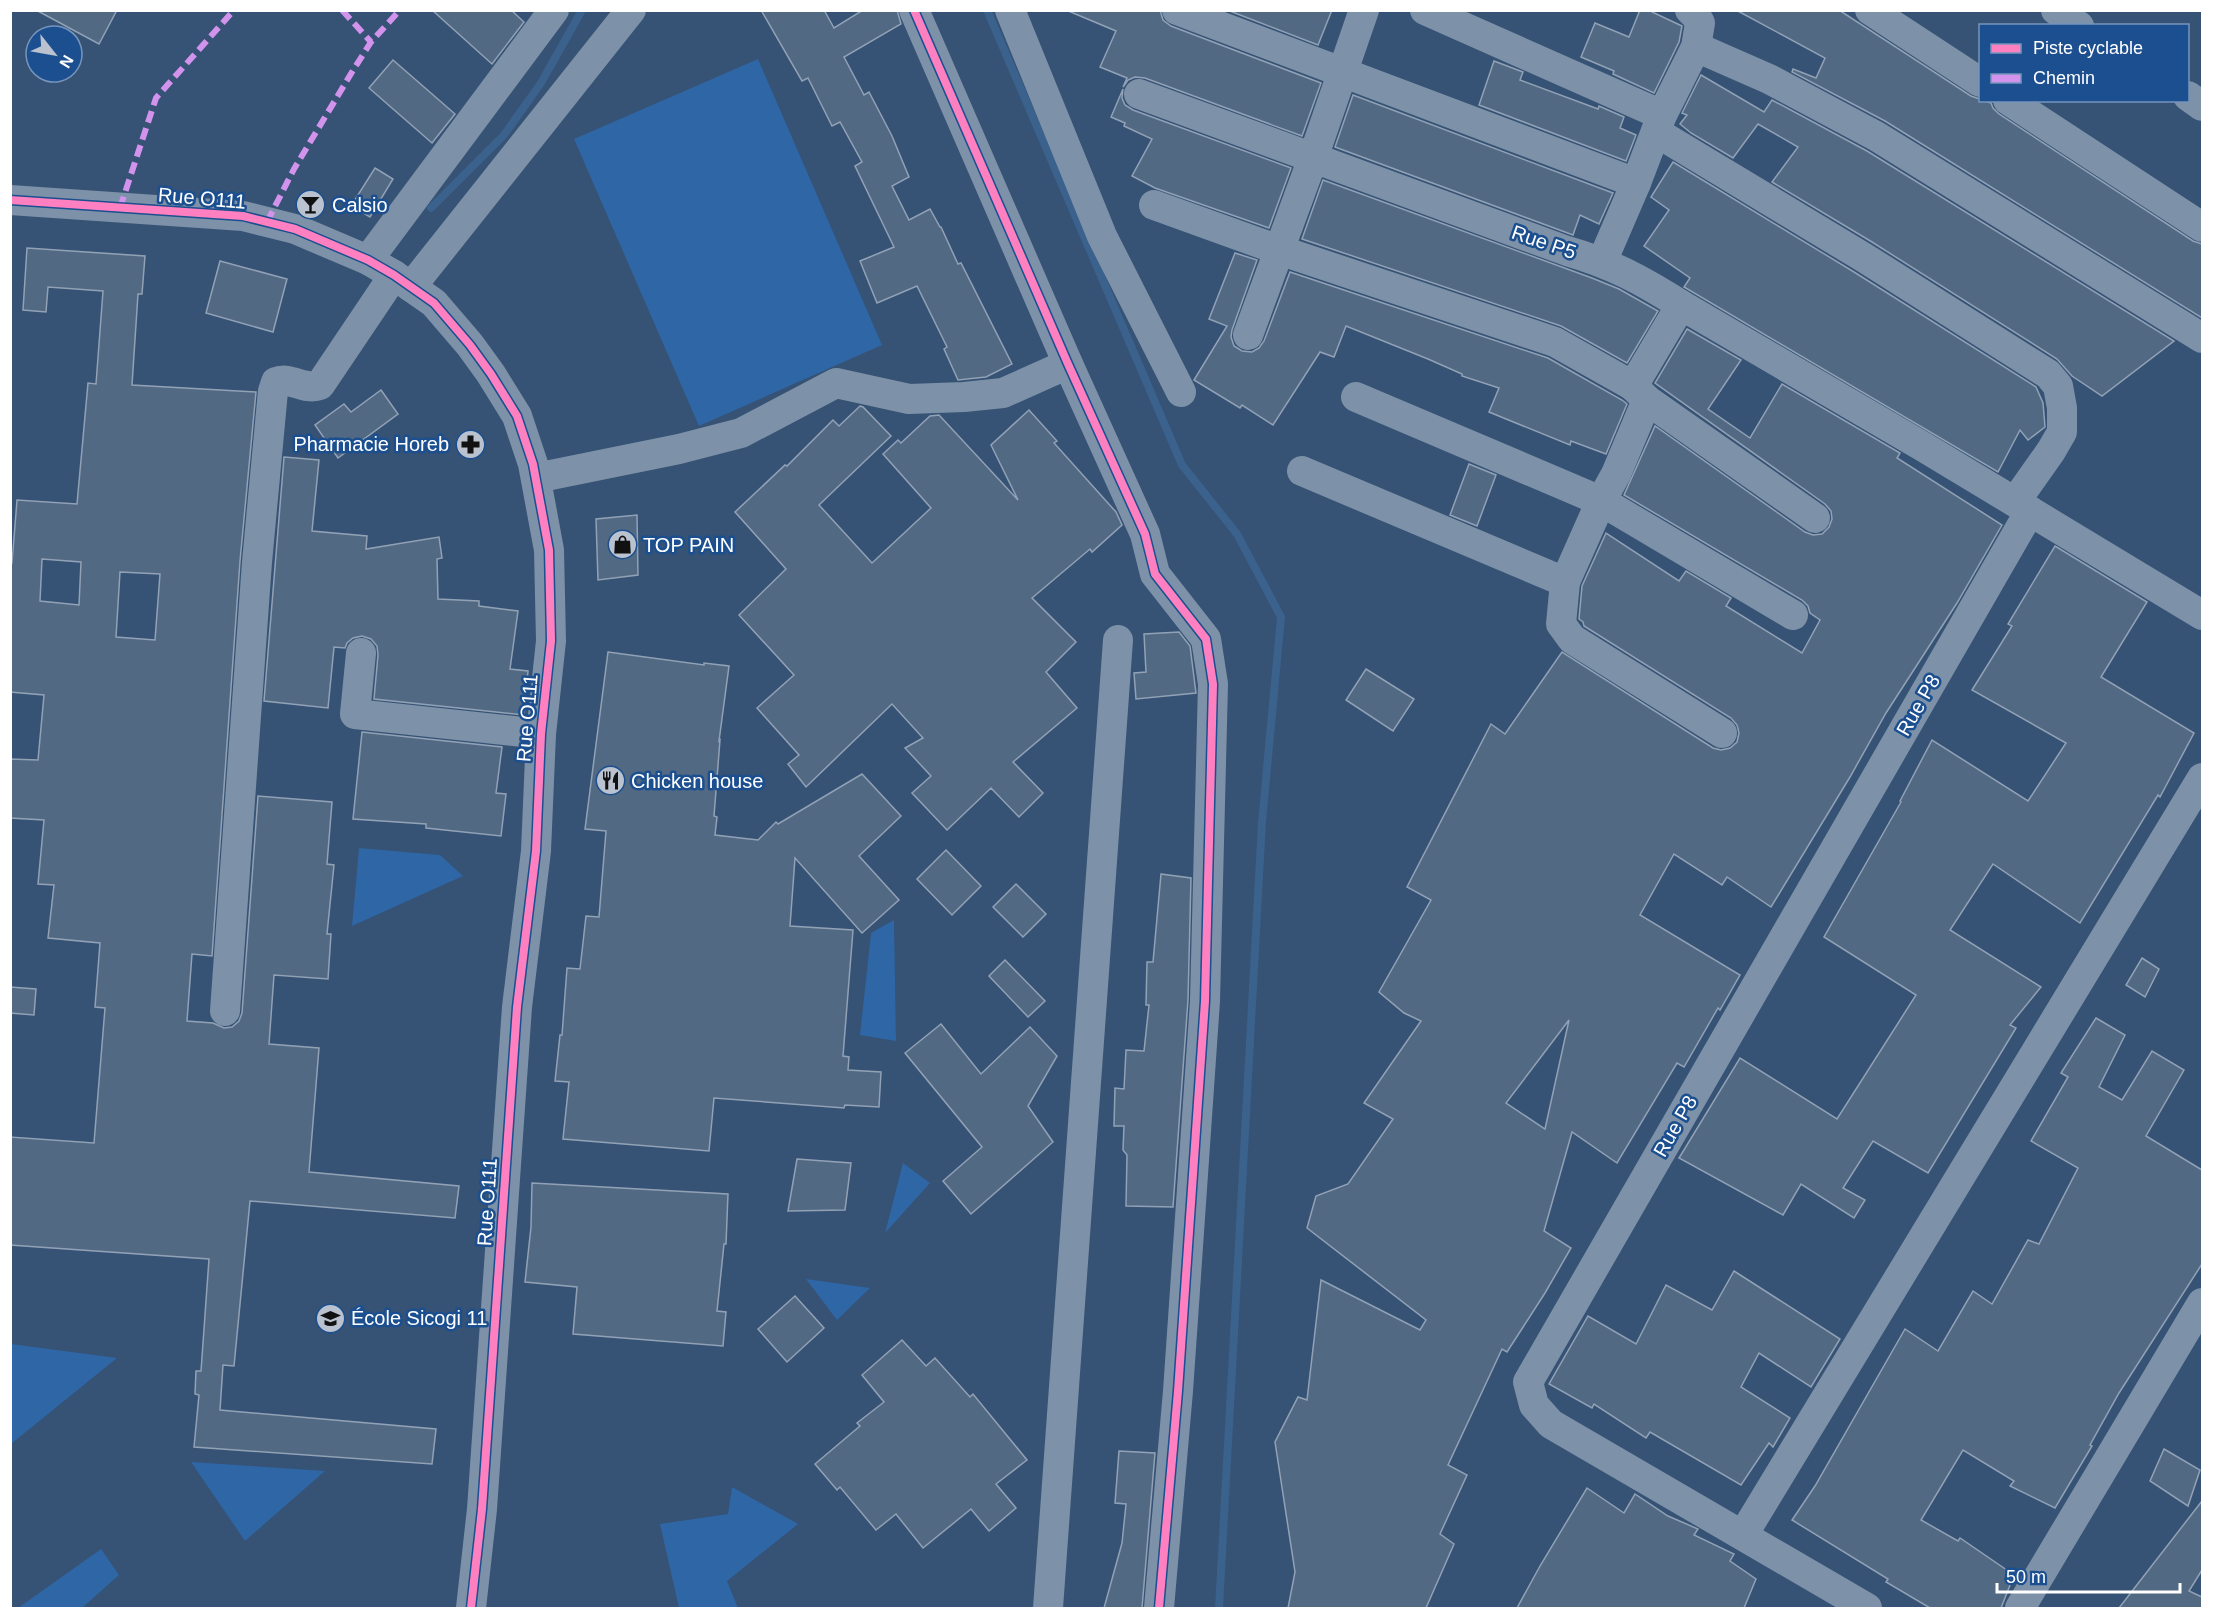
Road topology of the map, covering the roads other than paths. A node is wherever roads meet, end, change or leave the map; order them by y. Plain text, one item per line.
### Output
1 (554, 10) edge
2 (631, 10) edge
3 (914, 10) edge
4 (1010, 10) edge
5 (1177, 10) edge
6 (1364, 10) edge
7 (1425, 10) edge
8 (1690, 10) edge
9 (1870, 10) edge
10 (2056, 10) edge
11 (2076, 24) edge
12 (1696, 47) junction
13 (1342, 73) junction
14 (1979, 81) edge
15 (1139, 94) dead end
16 (2189, 97) edge
17 (2011, 102) edge
18 (2202, 106) edge
19 (1659, 124) junction
20 (1313, 158) junction
21 (1636, 183) junction
22 (10, 200) edge
23 (1154, 205) dead end
24 (2202, 227) edge
25 (1279, 250) junction
26 (369, 260) junction
27 (1602, 262) junction
28 (403, 281) junction
29 (1681, 305) junction
30 (1248, 335) dead end
31 (2202, 338) edge
32 (1068, 364) junction
33 (1181, 392) dead end
34 (1640, 393) junction
35 (1356, 397) dead end
36 (1302, 471) dead end
37 (536, 478) junction
38 (1601, 501) junction
39 (2022, 507) junction
40 (1815, 518) dead end
41 (1565, 582) junction
42 (1793, 615) dead end
43 (2202, 615) edge
44 (1118, 640) dead end
45 (361, 653) dead end
46 (1722, 733) dead end
47 (541, 734) junction
48 (2202, 778) edge
49 (225, 1011) dead end
50 (2202, 1303) edge
51 (1743, 1534) junction
52 (471, 1608) edge
53 (1048, 1608) edge
54 (1159, 1608) edge
55 (1867, 1608) edge
56 (2020, 1608) edge

1 - 26 street
2 - 28 street
3 - 32 street
4 - 33 street
5 - 13 street
6 - 13 street
7 - 19 street, Rue P8
8 - 12 street
9 - 14 street
10 - 11 street
12 - 19 street
12 - 31 street
13 - 20 street
13 - 21 street
15 - 20 street, Rue P5
16 - 18 street
17 - 24 street
19 - 21 street
19 - 39 street, Rue P8
20 - 25 street
20 - 27 street, Rue P5
21 - 27 street
22 - 26 street, Rue O111
23 - 25 street
25 - 30 street
25 - 34 street
26 - 28 street, Rue O111
27 - 29 street, Rue P5
28 - 37 street, Rue O111
28 - 49 street
29 - 34 street
29 - 39 street, Rue P5
32 - 37 street
32 - 54 street
34 - 38 street
34 - 40 street
35 - 38 street
36 - 41 street
37 - 47 street, Rue O111
38 - 41 street
38 - 42 street
39 - 43 street, Rue P5
39 - 51 street, Rue P8
41 - 46 street
44 - 53 street
45 - 47 street
47 - 52 street, Rue O111
48 - 51 street
50 - 56 street
51 - 55 street, Rue P8

